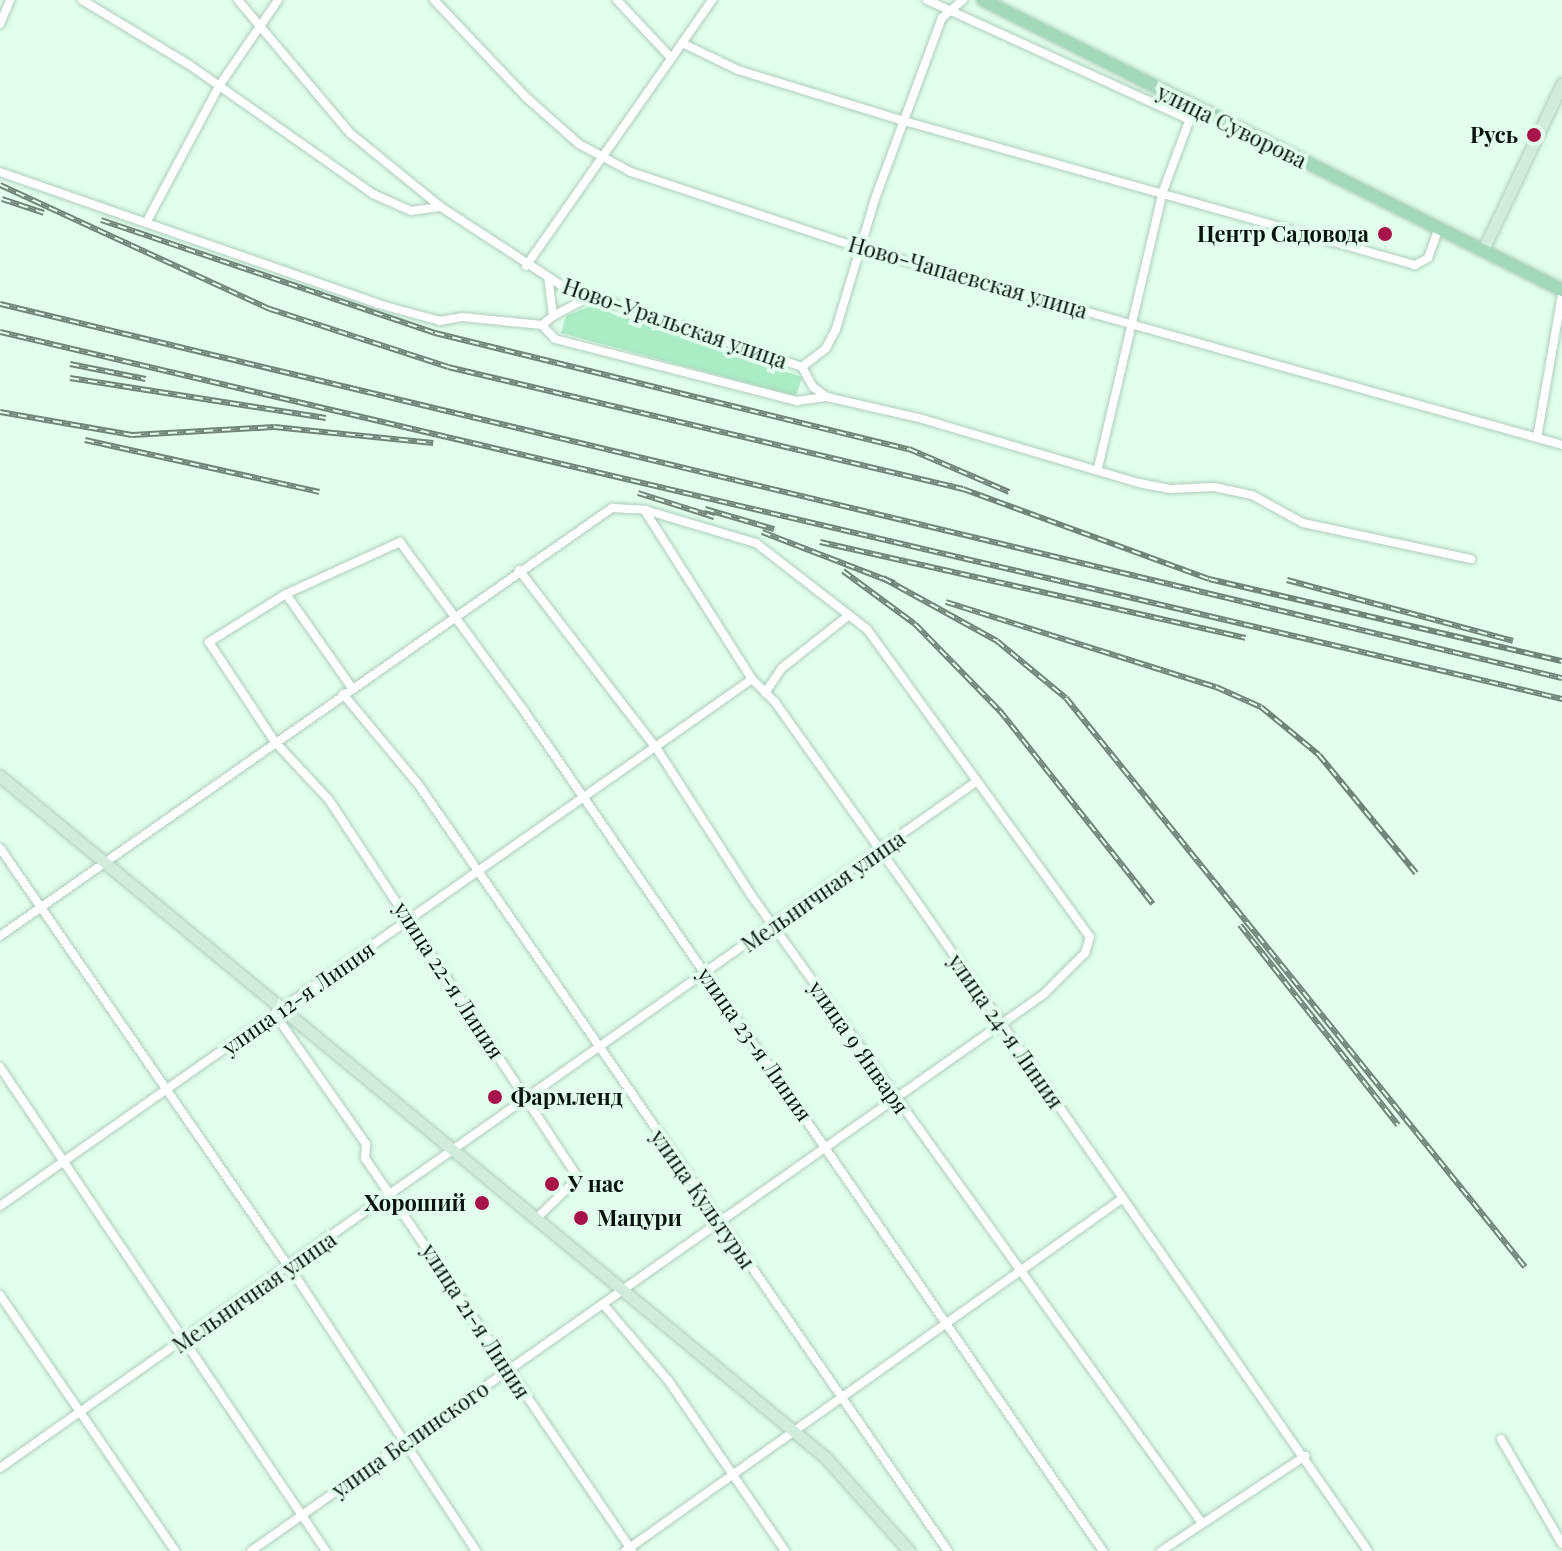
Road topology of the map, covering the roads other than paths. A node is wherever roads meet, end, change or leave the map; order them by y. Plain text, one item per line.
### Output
1 (10, 0) edge
2 (82, 0) edge
3 (238, 0) edge
4 (278, 0) edge
5 (434, 0) edge
6 (617, 0) edge
7 (712, 0) edge
8 (927, 0) edge
9 (963, 0) edge
10 (983, 0) edge
11 (952, 10) junction
12 (0, 24) edge
13 (257, 27) junction
14 (682, 43) junction
15 (671, 58) junction
16 (1562, 84) edge
17 (219, 86) junction
18 (1192, 114) junction
19 (904, 121) junction
20 (601, 156) junction
21 (0, 172) edge
22 (1163, 191) junction
23 (441, 207) junction
24 (147, 221) junction
25 (1439, 227) junction
26 (863, 249) junction
27 (1483, 250) junction
28 (526, 266) junction
29 (548, 278) junction
30 (1562, 292) edge
31 (591, 296) junction
32 (553, 316) junction
33 (1133, 323) junction
34 (542, 325) junction
35 (802, 367) junction
36 (827, 397) junction
37 (1537, 438) junction
38 (1562, 445) edge
39 (1098, 468) junction
40 (645, 510) junction
41 (1471, 559) dead end
42 (519, 570) junction
43 (286, 594) junction
44 (454, 615) junction
45 (849, 615) junction
46 (752, 679) junction
47 (352, 688) junction
48 (765, 693) junction
49 (343, 694) junction
50 (275, 742) junction
51 (657, 749) junction
52 (0, 776) edge
53 (977, 781) junction
54 (582, 799) junction
55 (0, 848) edge
56 (878, 855) junction
57 (104, 862) junction
58 (478, 873) junction
59 (40, 906) junction
60 (410, 921) junction
61 (773, 926) junction
62 (0, 936) edge
63 (706, 973) junction
64 (281, 1009) junction
65 (1001, 1024) junction
66 (598, 1047) junction
67 (0, 1067) edge
68 (166, 1090) junction
69 (527, 1098) junction
70 (895, 1099) junction
71 (828, 1148) junction
72 (454, 1151) junction
73 (65, 1162) junction
74 (391, 1195) junction
75 (1123, 1198) junction
76 (0, 1206) edge
77 (536, 1219) junction
78 (720, 1222) junction
79 (287, 1270) junction
80 (1023, 1270) junction
81 (622, 1290) junction
82 (0, 1295) edge
83 (603, 1304) junction
84 (948, 1321) junction
85 (182, 1341) junction
86 (509, 1369) junction
87 (839, 1398) junction
88 (80, 1415) junction
89 (793, 1432) junction
90 (1501, 1439) dead end
91 (404, 1443) junction
92 (1305, 1456) junction
93 (0, 1468) edge
94 (734, 1474) junction
95 (302, 1516) junction
96 (1202, 1523) junction
97 (1562, 1544) edge
98 (629, 1550) edge
99 (175, 1551) edge
100 (251, 1551) edge
101 (326, 1551) edge
102 (476, 1551) edge
103 (785, 1551) edge
104 (909, 1551) edge
105 (948, 1551) edge
106 (1103, 1551) edge
107 (1161, 1551) edge
108 (1368, 1551) edge

1 - 12 street
2 - 17 street
3 - 13 street, Ново-Уральская улица
4 - 13 street
5 - 20 street, Ново-Чапаевская улица
6 - 15 street
7 - 14 street
8 - 11 street
9 - 11 street
10 - 18 main road, улица Суворова
11 - 18 street
11 - 19 street
13 - 17 street
13 - 23 street, Ново-Уральская улица
14 - 15 street
14 - 19 street
15 - 20 street
16 - 27 main road
17 - 23 street
17 - 24 street
18 - 22 street
18 - 25 main road, улица Суворова
19 - 22 street
19 - 26 street
20 - 26 street, Ново-Чапаевская улица
20 - 28 street
21 - 24 street
22 - 25 street
22 - 33 street
23 - 28 street, Ново-Уральская улица
24 - 34 street
25 - 27 main road, улица Суворова
26 - 33 street, Ново-Чапаевская улица
26 - 35 street
27 - 30 main road, улица Суворова
28 - 29 street, Ново-Уральская улица
29 - 31 street, Ново-Уральская улица
29 - 32 street
30 - 37 street
31 - 32 street
31 - 35 street, Ново-Уральская улица
32 - 34 street
33 - 37 street, Ново-Чапаевская улица
33 - 39 street
34 - 36 street
35 - 36 street, Ново-Уральская улица
36 - 39 street
37 - 38 street, Ново-Чапаевская улица
39 - 41 street
40 - 42 street
40 - 45 street
40 - 46 street, улица 24-я Линия
42 - 44 street
42 - 51 street, улица 9 Января
43 - 44 street, улица 23-я Линия
43 - 47 street
43 - 50 street, улица 22-я Линия
44 - 47 street
44 - 54 street, улица 23-я Линия
45 - 48 street
45 - 53 street
46 - 48 street, улица 24-я Линия
46 - 51 street, улица 12-я Линия
47 - 49 street
48 - 56 street, улица 24-я Линия
49 - 50 street
49 - 58 street, улица Культуры
50 - 57 street
50 - 60 street, улица 22-я Линия
51 - 54 street, улица 12-я Линия
51 - 61 street, улица 9 Января
52 - 57 main road, улица 21-я Линия
53 - 56 street, Мельничная улица
53 - 65 street, улица Белинского
54 - 58 street, улица 12-я Линия
54 - 63 street, улица 23-я Линия
55 - 59 street
56 - 61 street, Мельничная улица
56 - 65 street, улица 24-я Линия
57 - 59 street
57 - 64 main road, улица 21-я Линия
58 - 60 street, улица 12-я Линия
58 - 66 street, улица Культуры
59 - 62 street
59 - 68 street
60 - 64 street, улица 12-я Линия
60 - 69 street, улица 22-я Линия
61 - 63 street, Мельничная улица
61 - 70 street, улица 9 Января
63 - 66 street, Мельничная улица
63 - 71 street, улица 23-я Линия
64 - 68 street, улица 12-я Линия
64 - 72 main road, улица 21-я Линия
64 - 74 street, улица 21-я Линия
65 - 70 street, улица Белинского
65 - 75 street, улица 24-я Линия
66 - 69 street, Мельничная улица
66 - 78 street, улица Культуры
67 - 73 street
68 - 73 street, улица 12-я Линия
68 - 79 street
69 - 72 street, Мельничная улица
69 - 77 street, улица 22-я Линия
70 - 71 street, улица Белинского
70 - 80 street, улица 9 Января
71 - 78 street, улица Белинского
71 - 84 street, улица 23-я Линия
72 - 74 street, Мельничная улица
72 - 77 main road
73 - 76 street, улица 12-я Линия
73 - 85 street
74 - 79 street, Мельничная улица
74 - 86 street, улица 21-я Линия
75 - 80 street
75 - 92 street, улица 24-я Линия
77 - 81 main road
78 - 81 street, улица Белинского
78 - 87 street, улица Культуры
79 - 85 street, Мельничная улица
79 - 91 street
80 - 84 street
80 - 96 street, улица 9 Января
81 - 83 street, улица Белинского
81 - 89 main road
82 - 88 street
83 - 86 street, улица Белинского
83 - 94 street
84 - 87 street
84 - 106 street, улица 23-я Линия
85 - 88 street, Мельничная улица
85 - 95 street
86 - 91 street, улица Белинского
86 - 98 street, улица 21-я Линия
87 - 89 street
87 - 105 street, улица Культуры
88 - 93 street, Мельничная улица
88 - 99 street
89 - 94 street
89 - 104 main road
90 - 97 street
91 - 95 street, улица Белинского
91 - 102 street
92 - 96 street
92 - 108 street, улица 24-я Линия
94 - 98 street
94 - 103 street
95 - 100 street, улица Белинского
95 - 101 street
96 - 107 street

